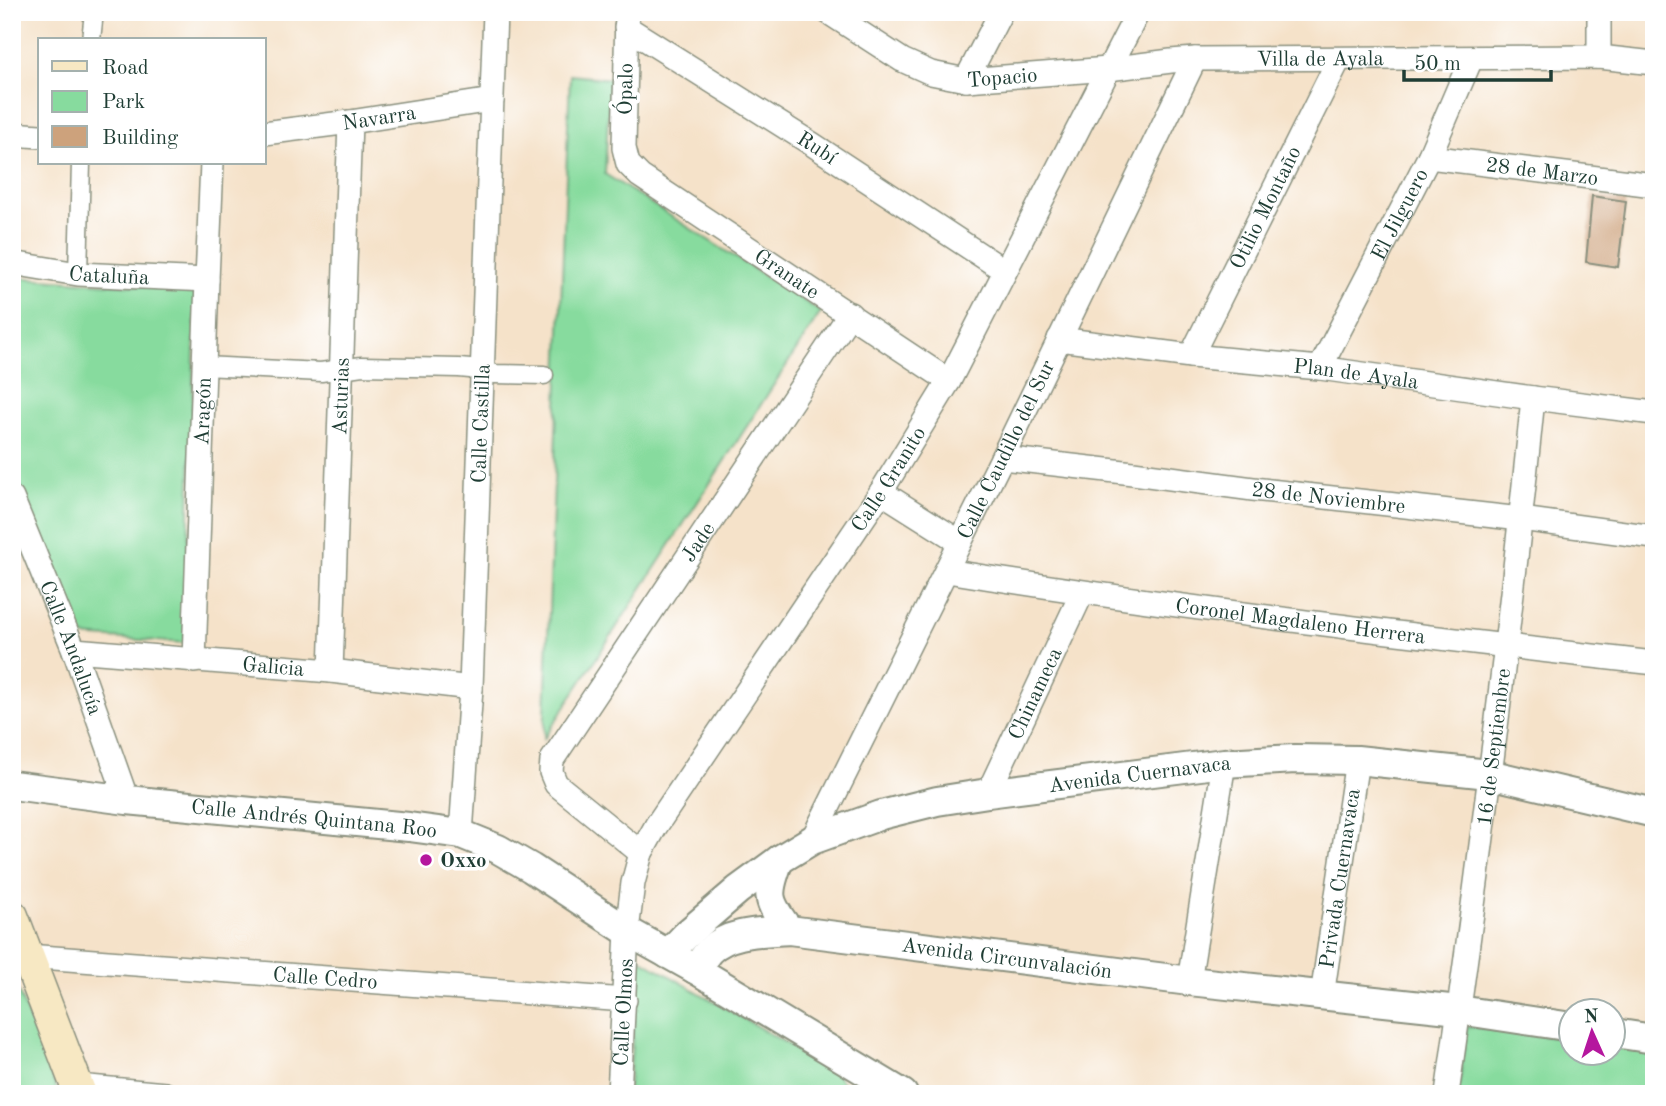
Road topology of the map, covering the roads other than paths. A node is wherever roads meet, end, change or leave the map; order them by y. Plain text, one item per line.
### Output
1 (94, 12) edge
2 (495, 12) edge
3 (828, 12) edge
4 (1001, 12) edge
5 (1138, 12) edge
6 (1599, 12) edge
7 (626, 20) edge
8 (854, 20) edge
9 (92, 38) edge
10 (1599, 57) junction
11 (1471, 58) junction
12 (1195, 59) junction
13 (1339, 59) junction
14 (1654, 63) edge
15 (1108, 69) junction
16 (966, 80) junction
17 (492, 100) junction
18 (350, 122) junction
19 (266, 133) edge
20 (12, 134) edge
21 (38, 136) edge
22 (1429, 157) junction
23 (81, 164) edge
24 (212, 164) edge
25 (628, 164) joint
26 (1654, 185) edge
27 (12, 263) edge
28 (1005, 271) junction
29 (78, 274) junction
30 (207, 280) junction
31 (850, 314) junction
32 (1059, 339) junction
33 (1191, 356) junction
34 (204, 366) junction
35 (342, 368) junction
36 (1320, 368) junction
37 (481, 370) junction
38 (544, 376) dead end
39 (949, 381) junction
40 (1533, 398) junction
41 (1654, 413) edge
42 (1002, 458) junction
43 (881, 492) junction
44 (12, 498) edge
45 (1521, 519) junction
46 (1654, 537) edge
47 (960, 542) junction
48 (947, 571) junction
49 (1082, 593) junction
50 (1505, 646) junction
51 (74, 650) junction
52 (194, 661) junction
53 (1654, 663) edge
54 (331, 671) junction
55 (471, 688) junction
56 (1357, 760) junction
57 (1224, 763) junction
58 (1489, 774) junction
59 (12, 785) edge
60 (988, 793) junction
61 (128, 800) junction
62 (1654, 813) edge
63 (461, 834) junction
64 (812, 840) junction
65 (641, 853) junction
66 (779, 860) junction
67 (12, 916) edge
68 (789, 930) junction
69 (627, 931) junction
70 (668, 954) junction
71 (27, 956) junction
72 (695, 969) junction
73 (1189, 981) junction
74 (1322, 996) junction
75 (625, 1000) junction
76 (1459, 1010) junction
77 (1558, 1025) edge
78 (1628, 1035) edge
79 (1654, 1039) edge
80 (855, 1064) junction
81 (78, 1090) edge
82 (165, 1094) edge
83 (619, 1094) edge
84 (870, 1094) edge
85 (903, 1094) edge
86 (1447, 1094) edge

1 - 9 street
2 - 17 street, Calle Castilla
3 - 8 street, Topacio
4 - 16 street
5 - 15 street, Calle Granito
6 - 10 street
7 - 25 street, Ópalo
7 - 28 street, Rubí
8 - 16 street, Topacio
10 - 11 street, Villa de Ayala
10 - 14 street, Villa de Ayala
11 - 13 street, Villa de Ayala
11 - 22 street, El Jilguero
12 - 13 street, Villa de Ayala
12 - 15 street, Topacio
12 - 32 street, Calle Caudillo del Sur
13 - 33 street, Otilio Montaño
15 - 16 street, Topacio
15 - 28 street, Calle Granito
17 - 18 street, Navarra
17 - 37 street, Calle Castilla
18 - 19 street, Navarra
18 - 35 street, Asturias
20 - 21 street
22 - 26 street, 28 de Marzo
22 - 36 street, El Jilguero
23 - 29 street
24 - 30 street, Aragón
25 - 31 street, Granate
27 - 29 street, Cataluña
28 - 39 street, Calle Granito
29 - 30 street, Cataluña
30 - 34 street, Aragón
31 - 39 street, Granate
31 - 65 street, Jade
32 - 33 street, Plan de Ayala
32 - 42 street, Calle Caudillo del Sur
33 - 36 street, Plan de Ayala
34 - 35 street
34 - 52 street, Aragón
35 - 37 street
35 - 54 street, Asturias
36 - 40 street, Plan de Ayala
37 - 38 street
37 - 55 street, Calle Castilla
39 - 43 street, Calle Granito
40 - 41 street, Plan de Ayala
40 - 45 street, 16 de Septiembre
42 - 45 street, 28 de Noviembre
42 - 47 street, Calle Caudillo del Sur
43 - 47 street
43 - 65 street, Calle Granito
44 - 51 street, Calle Andalucía
45 - 46 street, 28 de Noviembre
45 - 50 street, 16 de Septiembre
47 - 48 street, Calle Caudillo del Sur
48 - 49 street, Coronel Magdaleno Herrera
48 - 64 street, Calle Caudillo del Sur
49 - 50 street, Coronel Magdaleno Herrera
49 - 60 street, Chinameca
50 - 53 street, Coronel Magdaleno Herrera
50 - 58 street, 16 de Septiembre
51 - 52 street, Galicia
51 - 61 street, Calle Andalucía
52 - 54 street, Galicia
54 - 55 street, Galicia
55 - 63 street, Calle Castilla
56 - 57 street, Avenida Cuernavaca
56 - 58 street, Avenida Cuernavaca
56 - 74 street, Privada Cuernavaca
57 - 60 street, Avenida Cuernavaca
57 - 73 street
58 - 62 street, Avenida Cuernavaca
58 - 76 street, 16 de Septiembre
59 - 61 street, Calle Andrés Quintana Roo
60 - 64 street, Avenida Cuernavaca
61 - 63 street, Calle Andrés Quintana Roo
63 - 69 street, Calle Andrés Quintana Roo
64 - 66 street, Avenida Cuernavaca
65 - 69 street, Calle Granito
66 - 68 street
66 - 70 street, Avenida Cuernavaca
67 - 71 main road
68 - 72 street, Avenida Circunvalación
68 - 73 street, Avenida Circunvalación
69 - 70 street, Calle Andrés Quintana Roo
69 - 75 street, Calle Olmos
70 - 72 street, Calle Andrés Quintana Roo
71 - 75 street, Calle Cedro
71 - 81 main road
72 - 80 street
73 - 74 street, Avenida Circunvalación
74 - 76 street, Avenida Circunvalación
75 - 83 street, Calle Olmos
76 - 77 street, Avenida Circunvalación
76 - 86 street, 16 de Septiembre
78 - 79 street
80 - 84 street
80 - 85 street
81 - 82 street

